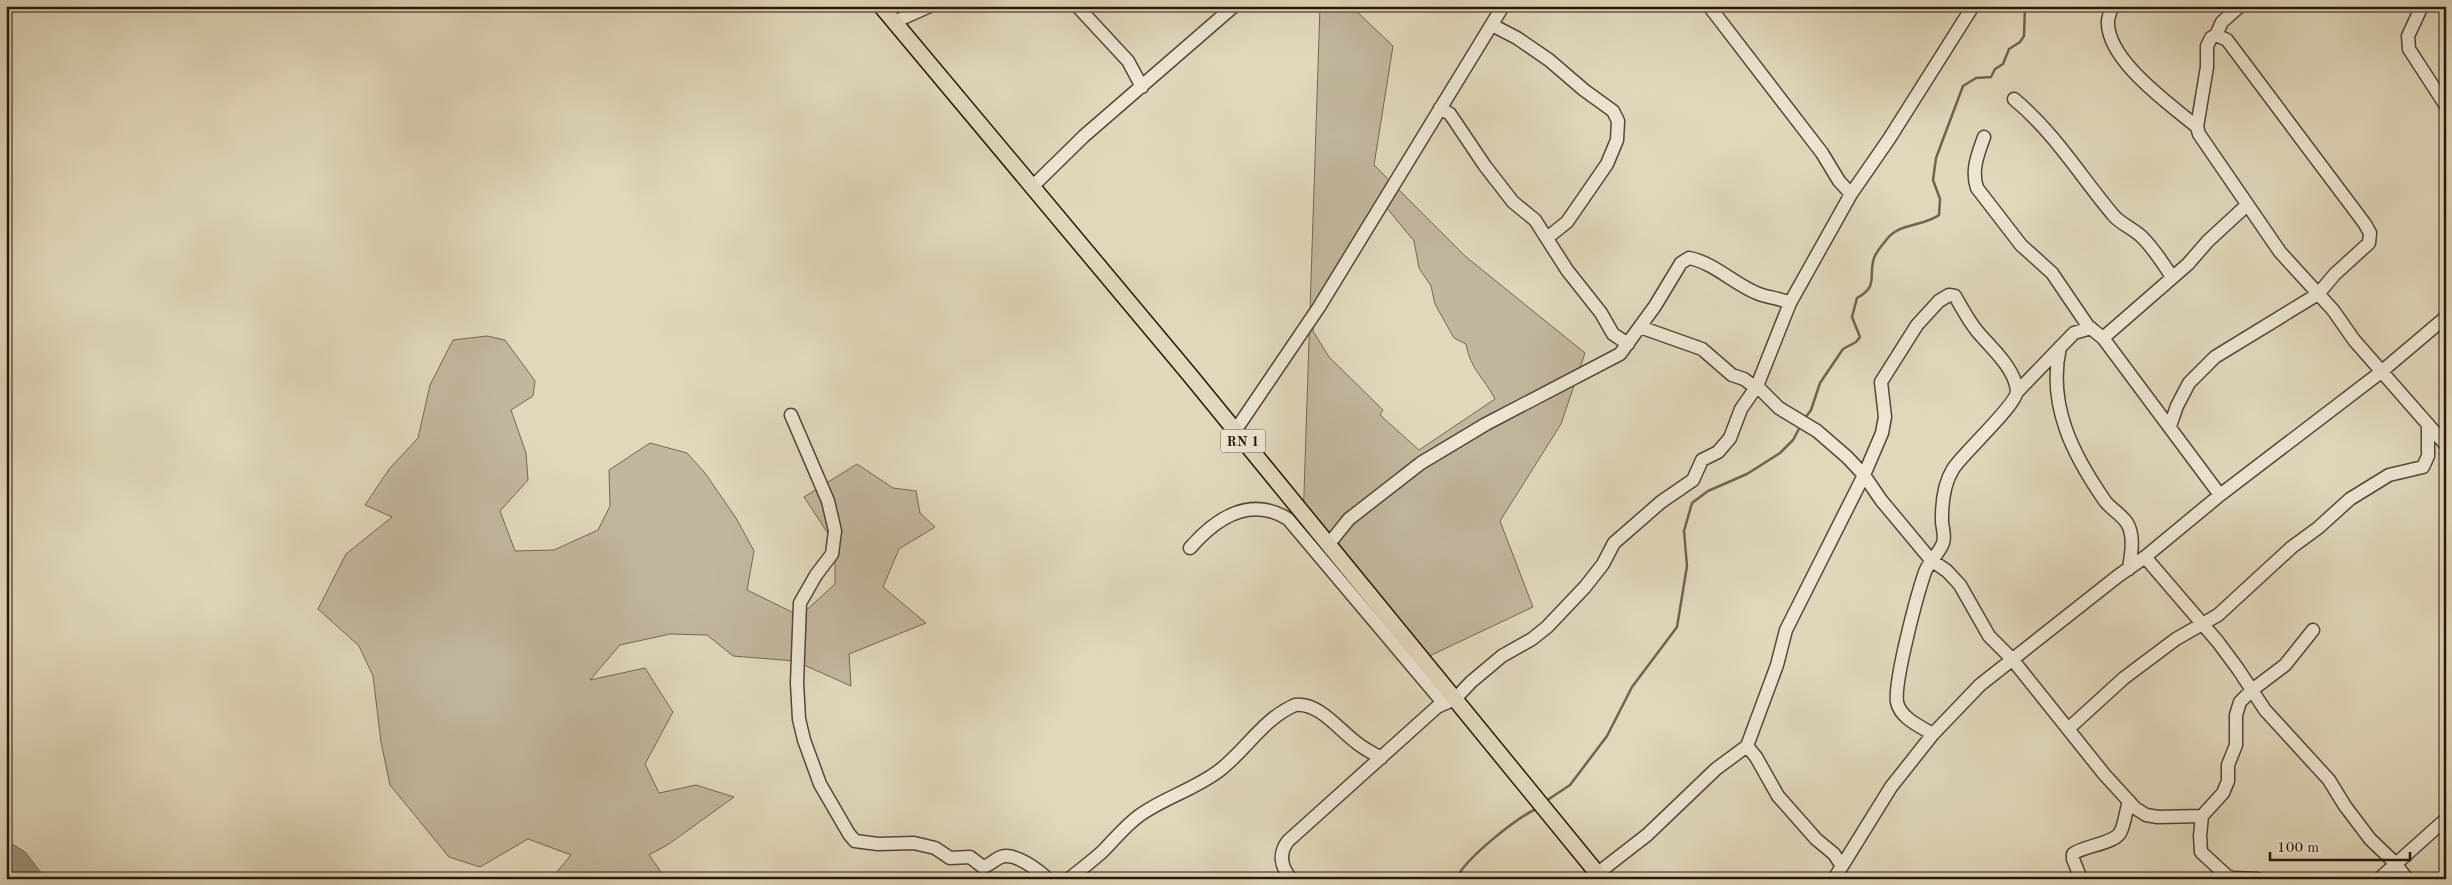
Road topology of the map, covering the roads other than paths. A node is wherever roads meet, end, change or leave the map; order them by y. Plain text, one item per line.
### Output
1 (880, 6) edge
2 (930, 6) edge
3 (1077, 6) edge
4 (1234, 6) edge
5 (1503, 6) edge
6 (1710, 6) edge
7 (1973, 6) edge
8 (2112, 6) edge
9 (2240, 6) edge
10 (2422, 6) edge
11 (894, 22) junction
12 (1492, 25) junction
13 (2216, 35) junction
14 (1142, 87) junction
15 (2014, 99) dead end
16 (2446, 106) edge
17 (1440, 108) junction
18 (2197, 127) junction
19 (1984, 137) dead end
20 (1032, 187) junction
21 (1851, 194) junction
22 (2246, 205) junction
23 (1547, 238) junction
24 (2172, 277) junction
25 (2318, 294) junction
26 (1790, 303) junction
27 (2446, 317) edge
28 (1640, 327) junction
29 (2091, 328) junction
30 (2103, 338) junction
31 (1628, 344) junction
32 (2060, 347) junction
33 (2381, 372) junction
34 (1756, 387) junction
35 (2017, 392) junction
36 (791, 415) dead end
37 (2428, 424) junction
38 (2170, 426) junction
39 (1235, 431) junction
40 (2446, 445) edge
41 (1864, 475) junction
42 (2220, 495) junction
43 (1328, 545) junction
44 (1190, 548) dead end
45 (2145, 557) junction
46 (1931, 560) junction
47 (2128, 569) junction
48 (2201, 624) junction
49 (2313, 630) dead end
50 (2012, 659) junction
51 (2252, 690) junction
52 (1449, 702) junction
53 (2068, 729) junction
54 (1933, 734) junction
55 (1747, 746) junction
56 (1381, 758) junction
57 (2129, 801) junction
58 (2202, 816) junction
59 (2446, 819) edge
60 (2396, 863) junction
61 (1842, 866) junction
62 (1599, 877) edge
63 (1048, 879) edge
64 (1069, 879) edge
65 (1291, 879) edge
66 (1834, 879) edge
67 (2081, 879) edge
68 (2258, 879) edge
69 (2379, 879) edge
70 (2407, 879) edge

1 - 11 main road, RN 1
2 - 11 street
3 - 14 street
4 - 14 street
5 - 12 street
6 - 21 street
7 - 21 street
8 - 18 street
9 - 13 street
10 - 16 street
11 - 20 main road, RN 1
12 - 17 street
12 - 23 street
13 - 18 street
13 - 25 street
14 - 20 street
15 - 24 street
17 - 23 street
17 - 39 street
18 - 22 street
19 - 29 street
20 - 39 main road, RN 1
21 - 26 street
22 - 24 street
22 - 25 street
23 - 31 street
24 - 30 street
25 - 33 street
25 - 38 street
26 - 28 street
26 - 34 street
27 - 33 street
28 - 31 street
28 - 34 street
29 - 30 street
29 - 32 street
30 - 38 street
31 - 43 street
32 - 35 street
32 - 47 street
33 - 37 street
33 - 42 street
34 - 41 street
34 - 52 street
35 - 41 street
35 - 46 street
36 - 63 street
37 - 40 street
37 - 48 street
38 - 42 street
39 - 43 main road, RN 1
41 - 46 street
41 - 55 street
42 - 45 street
43 - 52 main road, RN 1
44 - 52 street
45 - 47 street
45 - 48 street
46 - 50 street
46 - 54 street
47 - 50 street
48 - 51 street
48 - 53 street
49 - 51 street
50 - 53 street
50 - 54 street
51 - 58 street
51 - 60 street
52 - 56 street
52 - 62 main road, RN 1
53 - 57 street
54 - 61 street
55 - 61 street
55 - 62 street
56 - 64 street
56 - 65 street
57 - 58 street
57 - 67 street
58 - 68 street
59 - 60 street
60 - 69 street
60 - 70 street
61 - 66 street

